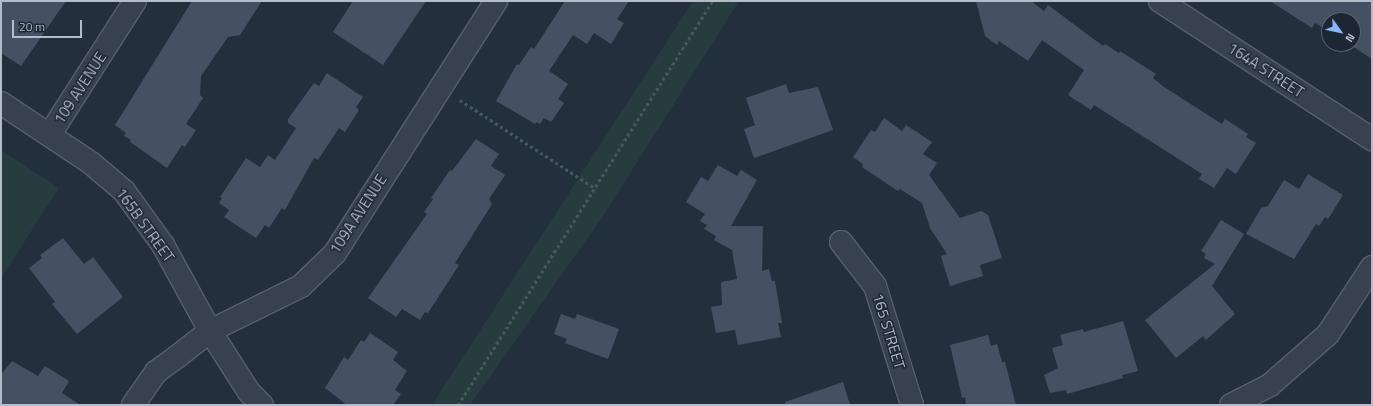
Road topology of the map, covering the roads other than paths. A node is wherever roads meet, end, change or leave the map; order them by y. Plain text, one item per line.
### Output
1 (135, 1) edge
2 (496, 1) edge
3 (1160, 1) edge
4 (1, 103) edge
5 (50, 134) junction
6 (1372, 139) edge
7 (841, 242) dead end
8 (1372, 267) edge
9 (210, 331) junction
10 (133, 405) edge
11 (262, 405) edge
12 (912, 405) edge
13 (1231, 405) edge

1 - 5 street, 109 AVENUE
2 - 9 street, 109A AVENUE
3 - 6 street, 164A STREET
4 - 5 street, 165B STREET
5 - 9 street, 165B STREET
7 - 12 street, 165 STREET
8 - 13 street
9 - 10 street, 109A AVENUE
9 - 11 street, 165B STREET

